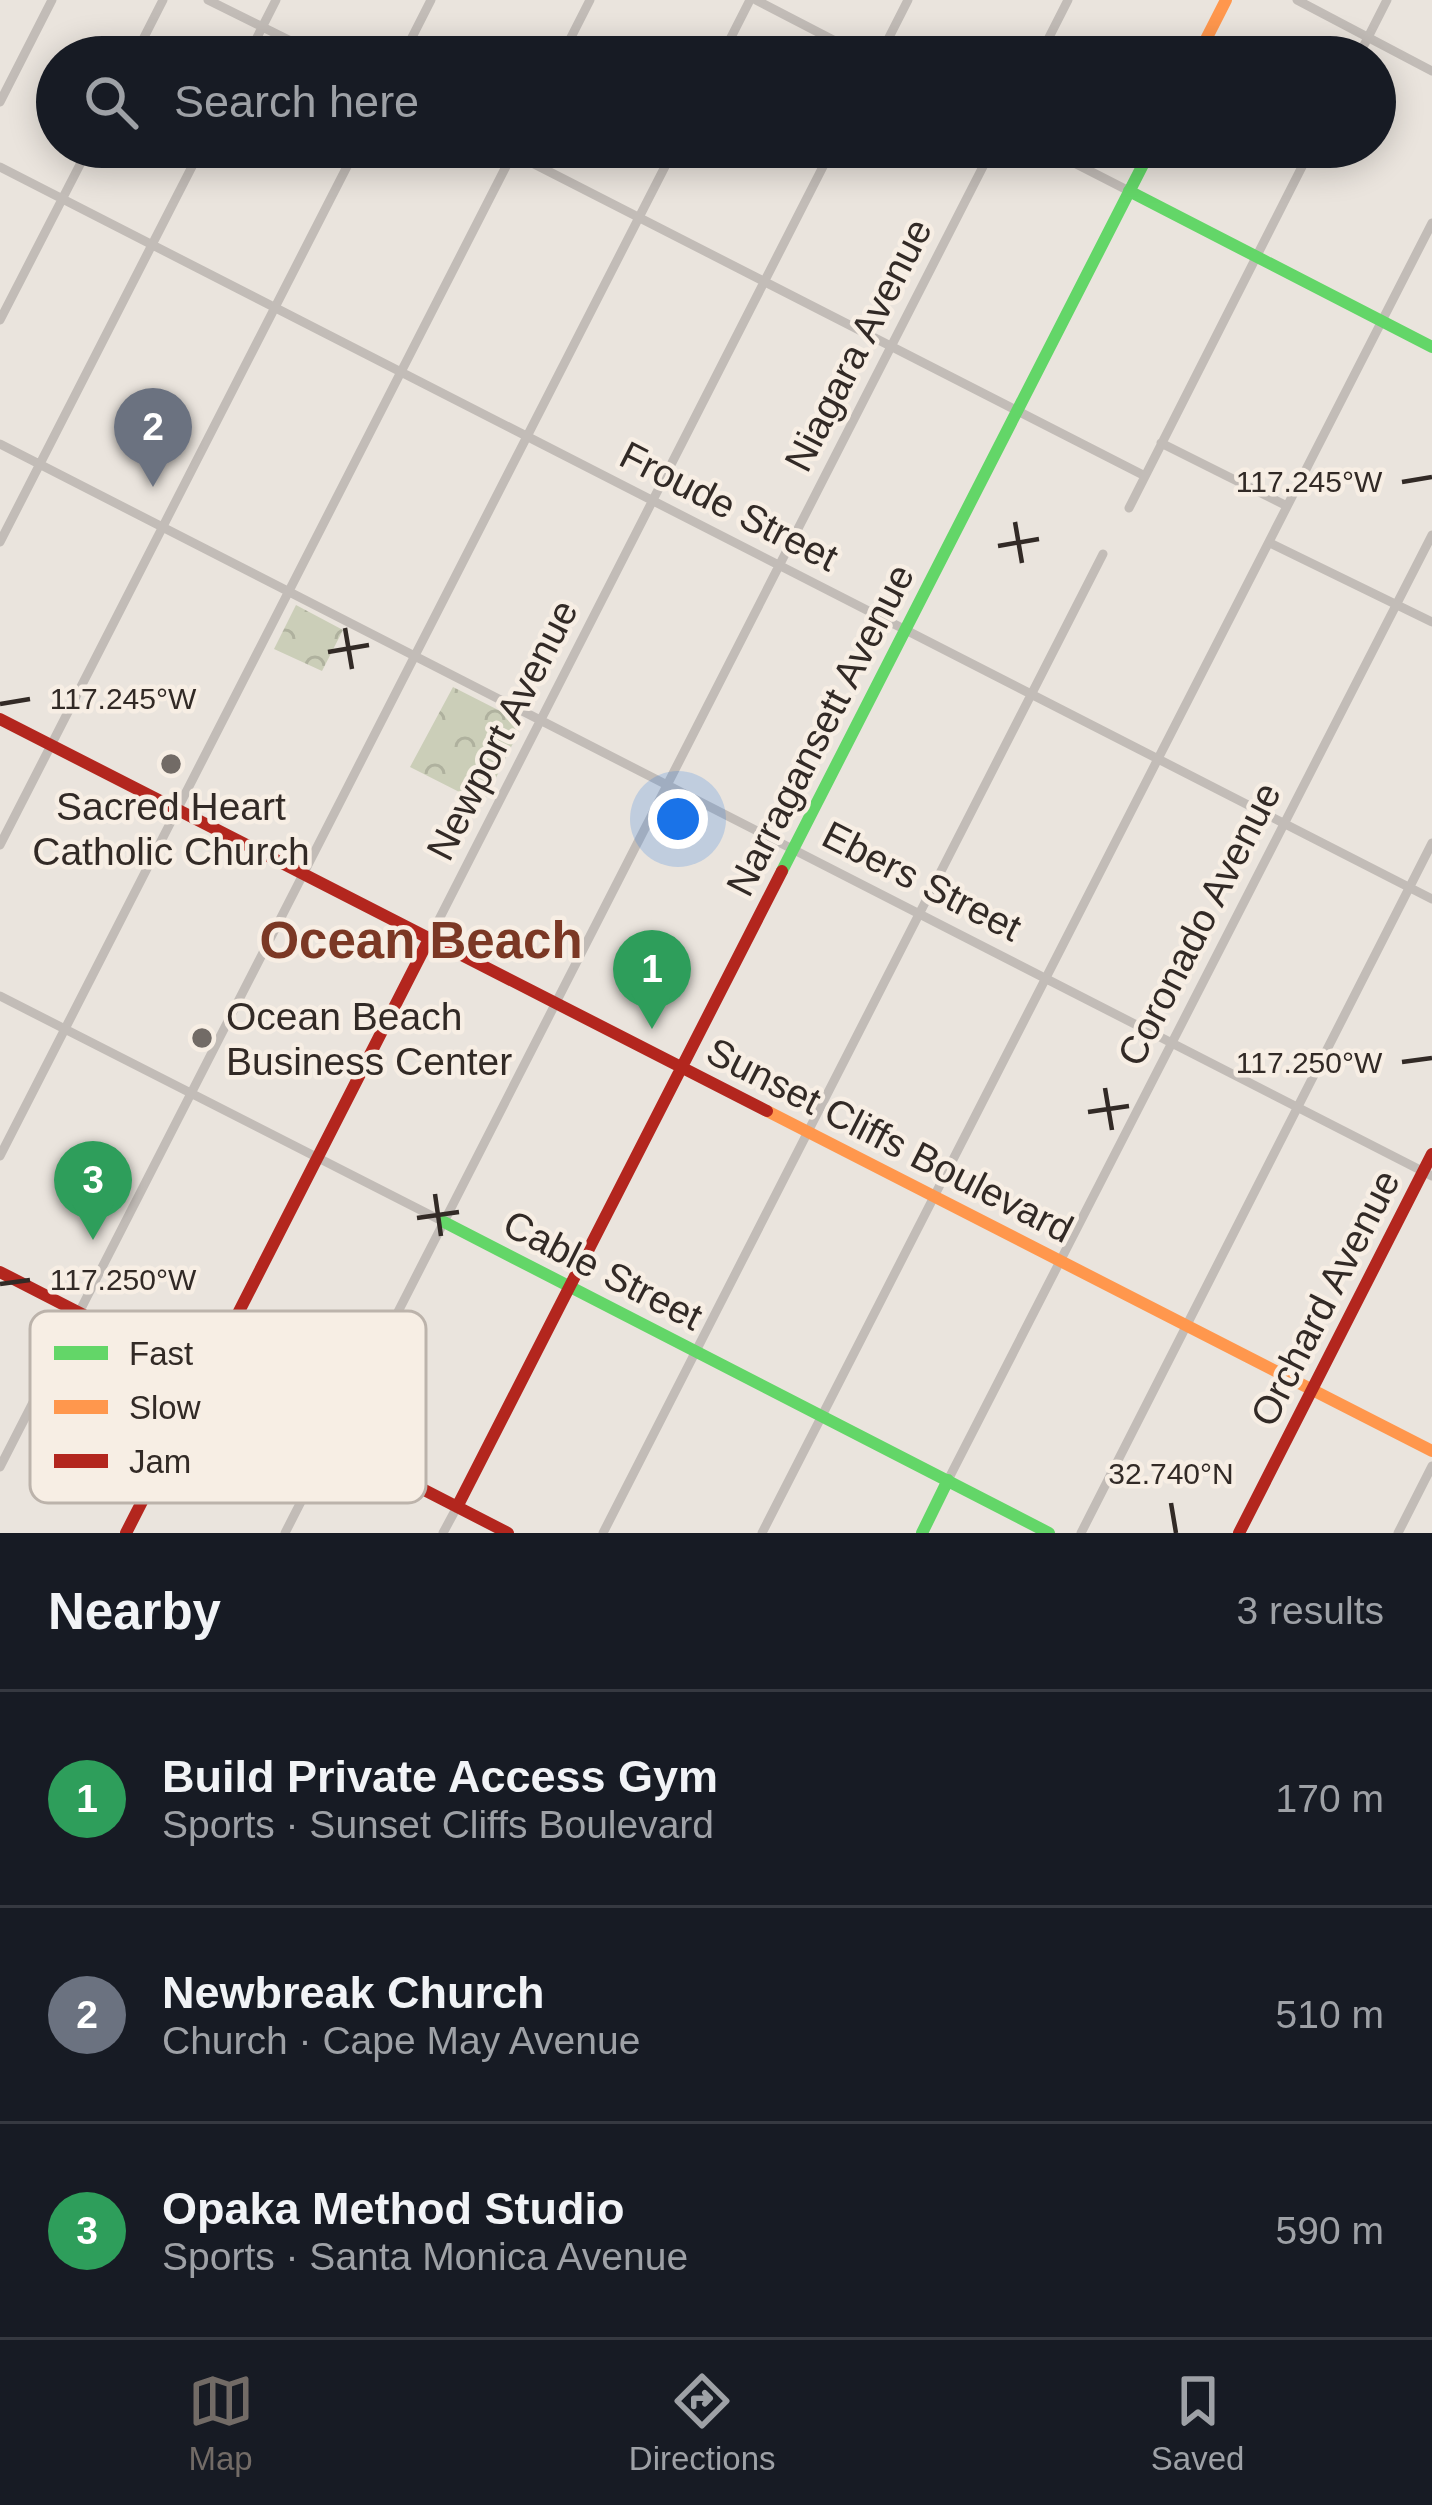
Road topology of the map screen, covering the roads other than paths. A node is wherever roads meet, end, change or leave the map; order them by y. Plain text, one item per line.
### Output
1 (52, 0) edge
2 (164, 0) edge
3 (208, 0) edge
4 (276, 0) edge
5 (431, 0) edge
6 (590, 0) edge
7 (753, 0) edge
8 (908, 0) edge
9 (1069, 0) edge
10 (1226, 0) edge
11 (1297, 0) edge
12 (1387, 0) edge
13 (263, 26) junction
14 (145, 36) edge
15 (258, 36) edge
16 (282, 36) edge
17 (413, 36) edge
18 (572, 36) edge
19 (733, 36) edge
20 (824, 36) edge
21 (890, 36) edge
22 (1050, 36) edge
23 (1208, 36) edge
24 (1362, 36) edge
25 (1369, 36) edge
26 (1396, 53) edge
27 (1432, 71) edge
28 (0, 102) edge
29 (0, 166) edge
30 (77, 168) edge
31 (192, 168) edge
32 (346, 168) edge
33 (505, 168) edge
34 (547, 168) edge
35 (664, 168) edge
36 (822, 168) edge
37 (982, 168) edge
38 (1084, 168) edge
39 (1141, 168) edge
40 (1301, 168) edge
41 (1129, 191) junction
42 (62, 198) junction
43 (639, 218) junction
44 (1432, 223) edge
45 (153, 245) junction
46 (1256, 256) junction
47 (765, 282) junction
48 (276, 307) junction
49 (0, 320) edge
50 (1382, 321) junction
51 (891, 346) junction
52 (1432, 347) edge
53 (401, 373) junction
54 (1017, 410) junction
55 (526, 437) junction
56 (1161, 443) junction
57 (0, 444) edge
58 (40, 464) junction
59 (1145, 476) junction
60 (653, 500) junction
61 (1287, 506) junction
62 (1129, 508) dead end
63 (164, 526) junction
64 (1432, 535) edge
65 (0, 542) edge
66 (1270, 543) junction
67 (1103, 554) dead end
68 (779, 565) junction
69 (288, 592) junction
70 (1397, 604) junction
71 (1432, 622) edge
72 (905, 630) junction
73 (415, 656) junction
74 (1032, 694) junction
75 (0, 719) edge
76 (542, 720) junction
77 (51, 745) junction
78 (1156, 758) junction
79 (668, 785) junction
80 (178, 810) junction
81 (1283, 824) junction
82 (1432, 843) edge
83 (0, 845) edge
84 (793, 849) junction
85 (303, 874) junction
86 (1409, 887) junction
87 (1432, 899) edge
88 (920, 913) junction
89 (429, 939) junction
90 (1047, 977) junction
91 (0, 996) edge
92 (556, 1004) junction
93 (65, 1029) junction
94 (1172, 1042) junction
95 (682, 1068) junction
96 (191, 1094) junction
97 (1298, 1105) junction
98 (808, 1132) junction
99 (1432, 1154) edge
100 (0, 1156) edge
101 (317, 1158) junction
102 (1427, 1174) edge
103 (934, 1197) junction
104 (444, 1222) junction
105 (1060, 1261) junction
106 (0, 1272) edge
107 (569, 1287) junction
108 (75, 1311) edge
109 (80, 1311) edge
110 (239, 1311) edge
111 (399, 1311) edge
112 (1186, 1325) junction
113 (695, 1352) junction
114 (1312, 1389) junction
115 (30, 1409) edge
116 (822, 1416) junction
117 (1432, 1451) edge
118 (1432, 1466) edge
119 (0, 1467) edge
120 (948, 1480) junction
121 (426, 1491) edge
122 (141, 1503) edge
123 (301, 1503) edge
124 (457, 1507) junction
125 (126, 1533) edge
126 (285, 1533) edge
127 (443, 1533) edge
128 (508, 1533) edge
129 (603, 1533) edge
130 (762, 1533) edge
131 (922, 1533) edge
132 (1049, 1533) edge
133 (1081, 1533) edge
134 (1239, 1533) edge
135 (1398, 1533) edge

1 - 28 street
2 - 14 street
3 - 13 street
4 - 13 street
5 - 17 street
6 - 18 street
7 - 19 street
7 - 20 street
8 - 21 street
9 - 22 street
10 - 23 street
11 - 24 street
12 - 25 street
13 - 15 street
13 - 16 street
26 - 27 street
29 - 42 street, Froude Street
30 - 42 street
31 - 45 street
32 - 48 street
33 - 53 street
34 - 43 street
35 - 43 street
36 - 47 street, Newport Avenue
37 - 51 street, Niagara Avenue
38 - 41 street
39 - 41 street, Narragansett Avenue
40 - 46 street
41 - 46 street
41 - 54 street, Narragansett Avenue
42 - 45 street, Froude Street
42 - 49 street
43 - 47 street
43 - 55 street
44 - 50 street
45 - 48 street, Froude Street
45 - 58 street
46 - 50 street
46 - 56 street
47 - 51 street
47 - 60 street, Newport Avenue
48 - 53 street, Froude Street
48 - 63 street
50 - 52 street
50 - 61 street
51 - 54 street
51 - 68 street, Niagara Avenue
53 - 55 street, Froude Street
53 - 69 street
54 - 59 street
54 - 72 street, Narragansett Avenue
55 - 60 street, Froude Street
55 - 73 street
56 - 59 street
56 - 61 street
57 - 58 street, Ebers Street
58 - 63 street, Ebers Street
58 - 65 street
59 - 62 street
60 - 68 street, Froude Street
60 - 76 street, Newport Avenue
61 - 66 street
63 - 69 street, Ebers Street
63 - 77 street
64 - 70 street, Coronado Avenue
66 - 70 street
66 - 78 street
67 - 74 street
68 - 72 street, Froude Street
68 - 79 street, Niagara Avenue
69 - 73 street, Ebers Street
69 - 80 street
70 - 71 street
70 - 81 street, Coronado Avenue
72 - 74 street, Froude Street
72 - 84 street, Narragansett Avenue
73 - 76 street, Ebers Street
73 - 85 street
74 - 78 street, Froude Street
74 - 88 street
75 - 77 street, Sunset Cliffs Boulevard
76 - 79 street, Ebers Street
76 - 89 street, Newport Avenue
77 - 80 street, Sunset Cliffs Boulevard
77 - 83 street
78 - 81 street, Froude Street
78 - 90 street
79 - 84 street, Ebers Street
79 - 92 street, Niagara Avenue
80 - 85 street, Sunset Cliffs Boulevard
80 - 93 street
81 - 86 street, Froude Street
81 - 94 street, Coronado Avenue
82 - 86 street
84 - 88 street, Ebers Street
84 - 95 street, Narragansett Avenue
85 - 89 street, Sunset Cliffs Boulevard
85 - 96 street
86 - 87 street, Froude Street
86 - 97 street
88 - 90 street, Ebers Street
88 - 98 street
89 - 92 street, Sunset Cliffs Boulevard
89 - 101 street, Newport Avenue
90 - 94 street, Ebers Street
90 - 103 street
91 - 93 street, Cable Street
92 - 95 street, Sunset Cliffs Boulevard
92 - 104 street, Niagara Avenue
93 - 96 street, Cable Street
93 - 100 street
94 - 97 street, Ebers Street
94 - 105 street, Coronado Avenue
95 - 98 street, Sunset Cliffs Boulevard
95 - 107 street, Narragansett Avenue
96 - 101 street, Cable Street
96 - 109 street
97 - 102 street, Ebers Street
97 - 112 street
98 - 103 street, Sunset Cliffs Boulevard
98 - 113 street
99 - 102 street, Orchard Avenue
101 - 104 street, Cable Street
101 - 110 street, Newport Avenue
102 - 114 street, Orchard Avenue
103 - 105 street, Sunset Cliffs Boulevard
103 - 116 street
104 - 107 street, Cable Street
104 - 111 street, Niagara Avenue
105 - 112 street, Sunset Cliffs Boulevard
105 - 120 street, Coronado Avenue
106 - 108 street
107 - 113 street, Cable Street
107 - 124 street, Narragansett Avenue
112 - 114 street, Sunset Cliffs Boulevard
112 - 133 street
113 - 116 street, Cable Street
113 - 129 street
114 - 117 street, Sunset Cliffs Boulevard
114 - 134 street, Orchard Avenue
115 - 119 street
116 - 120 street, Cable Street
116 - 130 street
118 - 135 street
120 - 131 street, Coronado Avenue
120 - 132 street, Cable Street
121 - 124 street
122 - 125 street, Newport Avenue
123 - 126 street, Niagara Avenue
124 - 127 street, Narragansett Avenue
124 - 128 street

